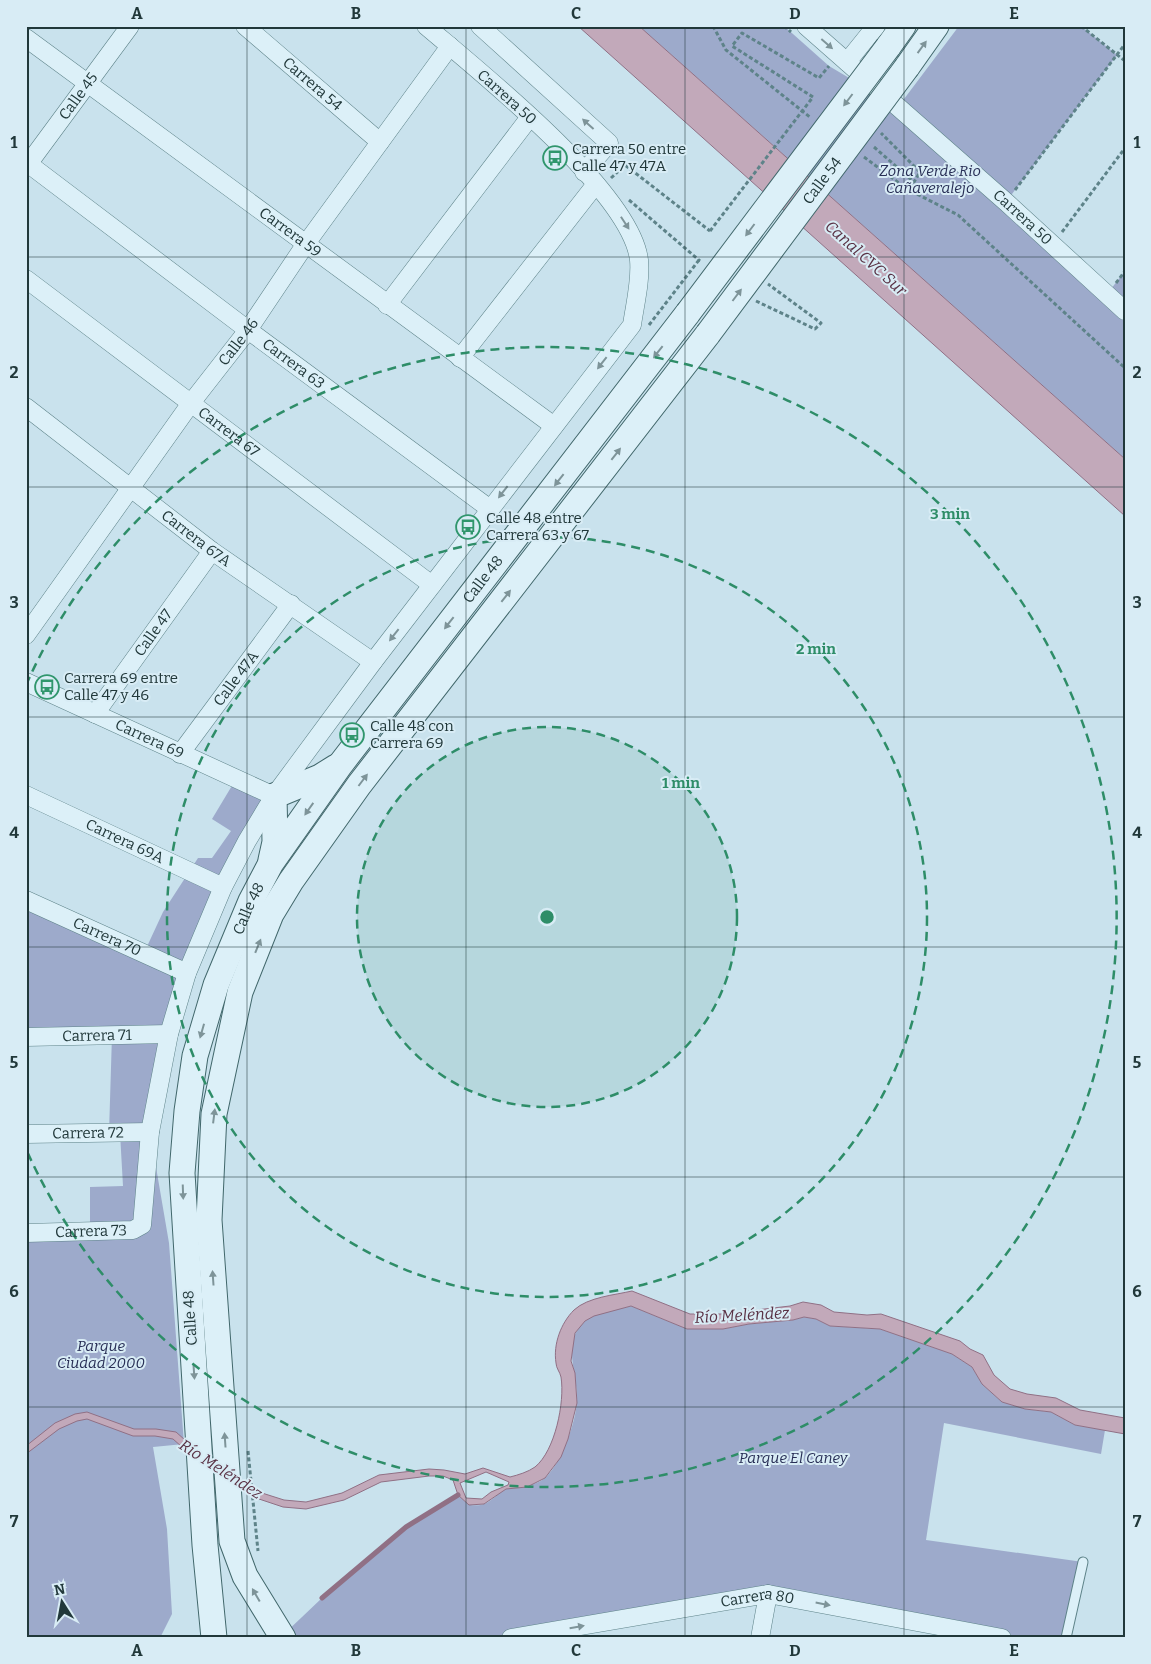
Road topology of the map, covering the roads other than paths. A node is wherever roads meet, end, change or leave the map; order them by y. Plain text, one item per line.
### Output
1 (130, 26) edge
2 (245, 26) edge
3 (426, 26) edge
4 (480, 26) edge
5 (806, 26) edge
6 (903, 26) edge
7 (936, 26) edge
8 (882, 37) edge
9 (26, 38) edge
10 (450, 46) junction
11 (843, 58) junction
12 (88, 84) junction
13 (530, 117) junction
14 (380, 142) junction
15 (27, 164) edge
16 (593, 182) junction
17 (305, 245) junction
18 (26, 279) edge
19 (387, 305) junction
20 (1125, 311) edge
21 (688, 313) joint
22 (632, 324) joint
23 (248, 330) junction
24 (708, 334) joint
25 (460, 358) junction
26 (191, 403) junction
27 (26, 407) edge
28 (554, 426) junction
29 (129, 489) junction
30 (490, 510) junction
31 (212, 551) junction
32 (432, 585) junction
33 (291, 604) junction
34 (26, 635) edge
35 (373, 662) junction
36 (26, 682) edge
37 (95, 714) junction
38 (180, 754) junction
39 (340, 765) junction
40 (26, 795) edge
41 (274, 796) junction
42 (271, 863) junction
43 (223, 887) junction
44 (26, 900) edge
45 (187, 973) junction
46 (169, 1034) junction
47 (26, 1037) edge
48 (150, 1132) junction
49 (26, 1134) edge
50 (144, 1213) joint
51 (26, 1233) edge
52 (1083, 1562) dead end
53 (768, 1594) junction
54 (213, 1635) edge
55 (283, 1637) edge
56 (511, 1638) edge
57 (760, 1638) edge
58 (1002, 1638) edge
59 (1066, 1638) edge

1 - 12 street, Calle 45
2 - 14 street, Carrera 54
3 - 10 street, Carrera 50
16 -> 4 street
5 -> 11 street, Carrera 50
6 - 8 main road, Calle 54
24 -> 7 main road, Calle 54, bridge
8 - 11 street, Calle 54
8 -> 21 main road, Calle 54, bridge
9 - 12 street, Carrera 59
10 - 13 street, Carrera 50
10 - 14 street, Calle 46
11 - 20 street, Carrera 50
12 - 15 street, Calle 45
12 - 17 street, Carrera 59
13 - 16 street, Carrera 50
13 - 19 street
14 - 17 street, Calle 46
15 - 23 street, Carrera 63
16 -> 22 street, Carrera 50
16 - 25 street
17 - 19 street, Carrera 59
17 - 23 street, Calle 46
18 - 26 street, Carrera 67
19 - 25 street, Carrera 59
21 -> 39 main road, Calle 48
22 -> 28 street, Calle 48
23 - 26 street, Calle 46
23 - 30 street, Carrera 63
55 -> 24 main road, Calle 48
25 - 28 street, Carrera 59
26 - 29 street, Calle 46
26 - 32 street, Carrera 67
27 - 29 street, Carrera 67A
28 -> 30 street, Calle 48
29 - 31 street, Carrera 67A
29 - 34 street, Calle 46
30 - 32 street, Calle 48
31 - 33 street, Carrera 67A
31 - 37 street, Calle 47
32 -> 35 street, Calle 48
33 - 35 street, Carrera 67A
33 - 38 street, Calle 47A
35 - 41 street, Calle 48
36 - 37 street, Carrera 69
37 - 38 street, Carrera 69
38 - 41 street, Carrera 69
39 - 41 main road
39 -> 42 main road, Calle 48
40 - 43 street, Carrera 69A
41 - 42 main road
41 - 43 street, Calle 48
42 -> 54 main road, Calle 48
43 - 45 street, Calle 48
44 - 45 street, Carrera 70
45 - 46 street, Calle 48
46 - 47 street, Carrera 71
46 - 48 street, Calle 48
48 - 49 street, Carrera 72
48 - 50 street, Calle 48
50 - 51 street, Carrera 73
52 - 59 lane
56 -> 53 street, Carrera 80
53 - 57 street
53 -> 58 street, Carrera 80

